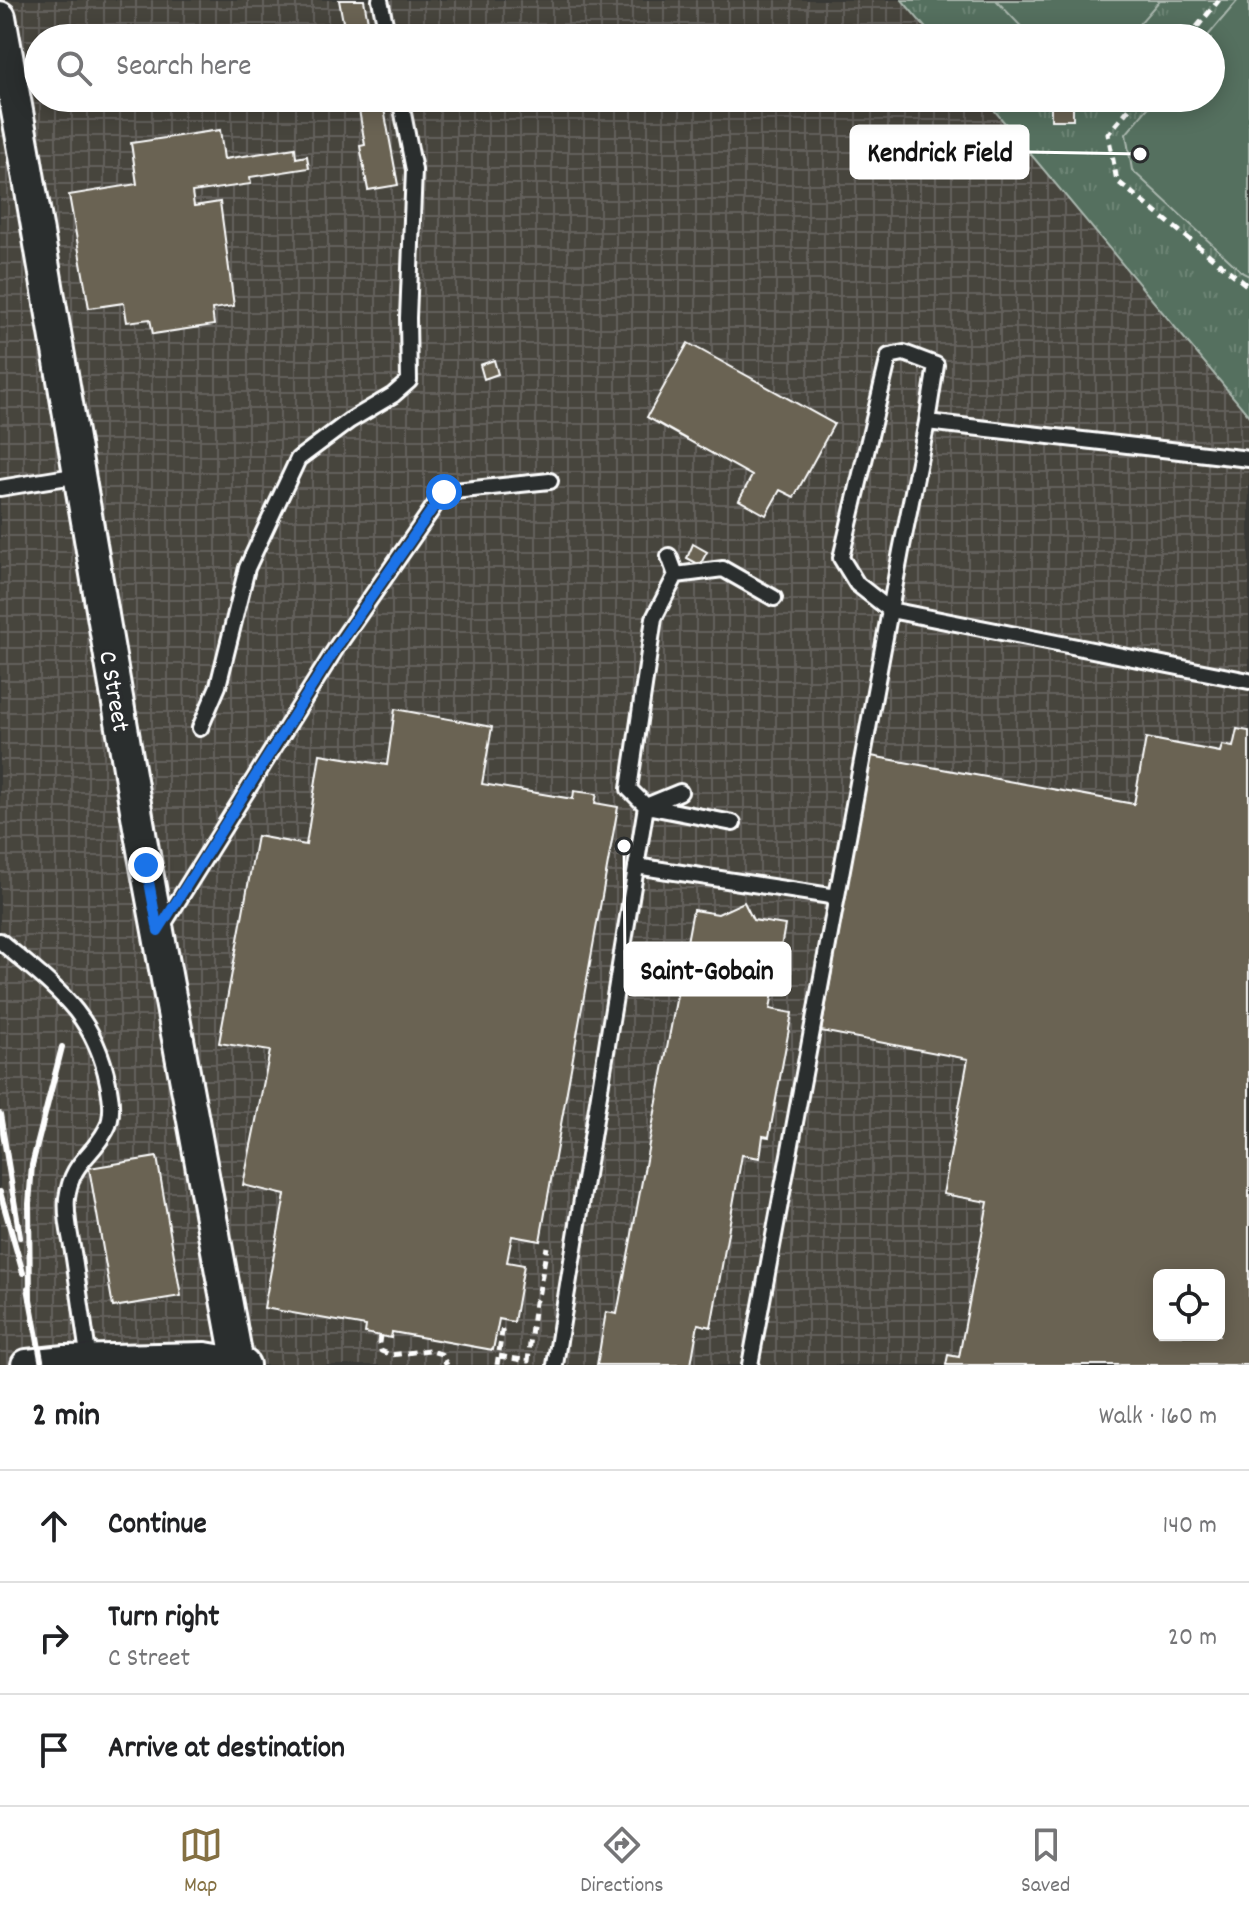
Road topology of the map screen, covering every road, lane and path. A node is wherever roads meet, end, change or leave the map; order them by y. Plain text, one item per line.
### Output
1 (380, 0) edge
2 (1219, 0) edge
3 (0, 17) edge
4 (385, 24) edge
5 (1199, 24) edge
6 (403, 112) edge
7 (1126, 112) edge
8 (1249, 287) edge
9 (927, 422) junction
10 (1249, 459) edge
11 (80, 475) junction
12 (550, 481) dead end
13 (0, 488) edge
14 (669, 556) dead end
15 (676, 575) junction
16 (774, 598) dead end
17 (890, 610) junction
18 (1249, 681) edge
19 (200, 728) dead end
20 (680, 792) dead end
21 (646, 806) junction
22 (733, 823) dead end
23 (636, 866) junction
24 (837, 897) junction
25 (158, 931) junction
26 (0, 941) edge
27 (547, 1247) dead end
28 (503, 1325) dead end
29 (380, 1336) dead end
30 (499, 1356) junction
31 (89, 1361) junction
32 (148, 1362) edge
33 (241, 1364) edge
34 (27, 1365) edge
35 (447, 1365) edge
36 (497, 1365) edge
37 (555, 1365) edge
38 (750, 1365) edge

1 - 4 lane
2 - 5 path
3 - 11 street, C Street
6 - 19 lane
7 - 8 path
9 - 10 lane
9 - 17 lane
9 - 17 lane
11 - 13 lane
11 - 25 street, C Street
12 - 25 lane
14 - 15 lane
15 - 16 lane
15 - 21 lane
17 - 18 lane
17 - 24 lane
20 - 21 lane
21 - 22 lane
21 - 23 lane
23 - 24 lane
23 - 37 lane
24 - 38 lane
25 - 33 street, C Street
26 - 31 lane
27 - 30 path
28 - 30 path
29 - 35 path
30 - 36 path
31 - 32 street
31 - 34 street
32 - 33 street

